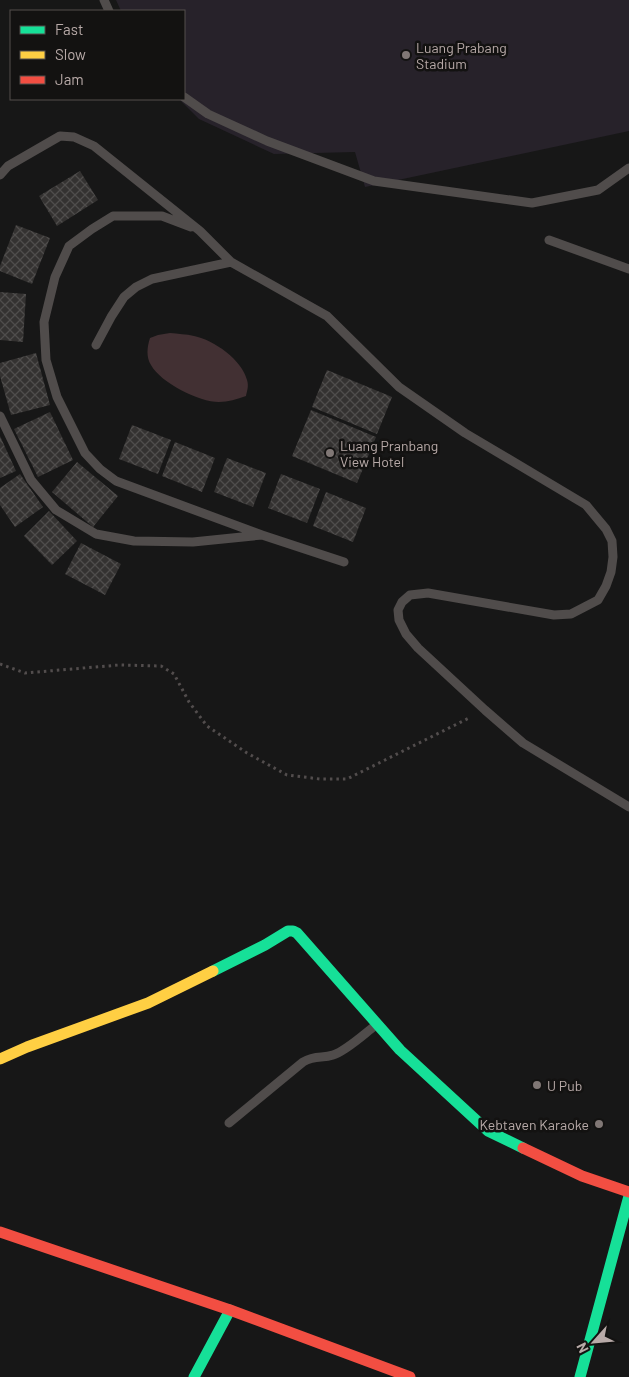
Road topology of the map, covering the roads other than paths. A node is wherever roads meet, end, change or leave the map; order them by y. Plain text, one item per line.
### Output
1 (185, 98) edge
2 (629, 168) edge
3 (0, 174) edge
4 (200, 231) junction
5 (549, 240) dead end
6 (231, 262) junction
7 (629, 269) edge
8 (96, 345) dead end
9 (0, 416) edge
10 (262, 534) junction
11 (344, 562) dead end
12 (629, 807) edge
13 (377, 1024) junction
14 (0, 1059) edge
15 (229, 1123) dead end
16 (629, 1194) edge
17 (0, 1232) edge
18 (230, 1310) junction
19 (194, 1377) edge
20 (410, 1377) edge
21 (580, 1377) edge

1 - 2 lane
3 - 4 lane
4 - 6 lane
4 - 10 lane
5 - 7 lane
6 - 8 lane
6 - 12 lane
9 - 10 lane
10 - 11 lane
13 - 14 street
13 - 15 lane
13 - 16 street
16 - 21 street
17 - 18 street
18 - 19 street
18 - 20 street

